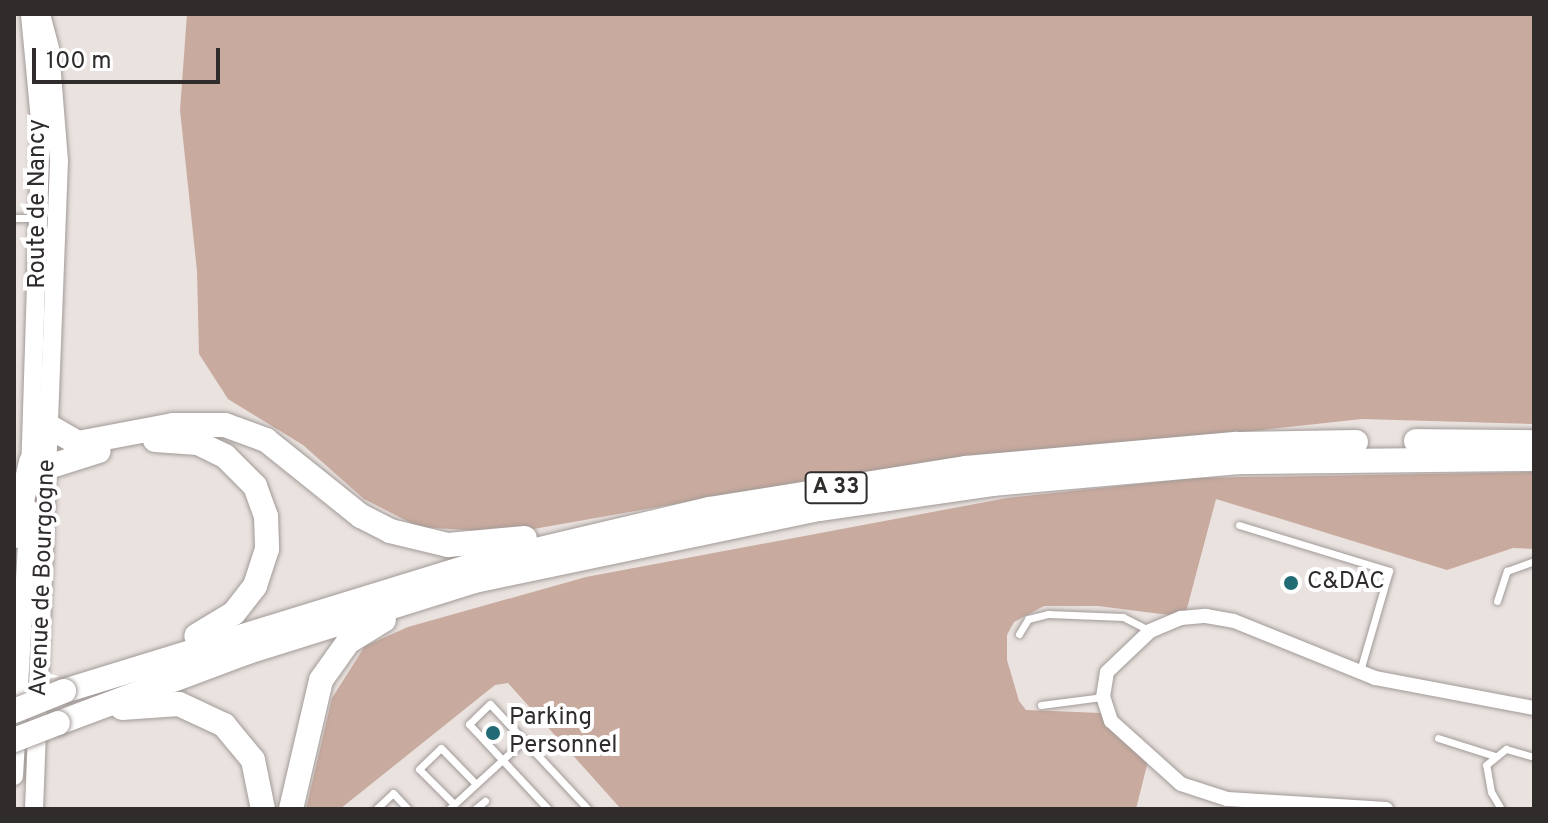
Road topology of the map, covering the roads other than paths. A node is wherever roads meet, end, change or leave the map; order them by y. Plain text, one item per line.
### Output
1 (30, 14) edge
2 (41, 14) edge
3 (14, 218) edge
4 (39, 218) junction
5 (53, 346) joint
6 (31, 394) joint
7 (50, 427) junction
8 (1534, 442) edge
9 (1534, 459) edge
10 (40, 464) junction
11 (1239, 525) dead end
12 (609, 532) junction
13 (14, 536) edge
14 (1534, 561) edge
15 (512, 572) junction
16 (1497, 601) dead end
17 (19, 603) edge
18 (1150, 631) junction
19 (1019, 634) dead end
20 (157, 660) junction
21 (1359, 673) junction
22 (1103, 697) junction
23 (1041, 705) dead end
24 (1534, 708) edge
25 (14, 711) edge
26 (65, 720) junction
27 (1438, 738) dead end
28 (14, 740) edge
29 (524, 740) junction
30 (1495, 756) junction
31 (1534, 757) edge
32 (502, 760) junction
33 (14, 776) edge
34 (476, 784) junction
35 (485, 801) dead end
36 (1320, 806) edge
37 (452, 807) edge
38 (1365, 808) edge
39 (34, 809) edge
40 (263, 809) edge
41 (291, 809) edge
42 (376, 809) edge
43 (408, 809) edge
44 (475, 809) edge
45 (548, 809) edge
46 (588, 809) edge
47 (1386, 809) edge
48 (1501, 809) edge

1 - 4 main road, Route de Nancy
2 - 5 main road, Route de Nancy
3 - 4 lane
4 - 6 main road, Route de Nancy
5 - 7 main road, Avenue de Bourgogne
6 - 10 main road, Avenue de Bourgogne
7 - 10 main road, Avenue de Bourgogne
7 - 12 highway
8 - 12 highway, A 33
9 - 15 highway, A 33
10 - 13 highway
10 - 17 main road, Avenue de Bourgogne
10 - 20 highway
10 - 39 main road, Avenue de Bourgogne
11 - 21 lane
12 - 20 highway, A 33
14 - 16 lane
15 - 26 highway, A 33
15 - 41 highway
17 - 33 main road, Avenue de Bourgogne
18 - 19 lane
18 - 21 street
18 - 22 street
20 - 25 highway, A 33, bridge
21 - 24 street
22 - 23 lane
22 - 36 street
26 - 28 highway, A 33, bridge
26 - 40 highway
27 - 30 lane
29 - 32 lane
29 - 32 lane
29 - 46 lane
30 - 31 lane
30 - 48 lane
32 - 34 lane
32 - 45 lane
34 - 37 lane
34 - 37 lane
35 - 44 lane
36 - 38 street
38 - 47 street
42 - 43 lane

